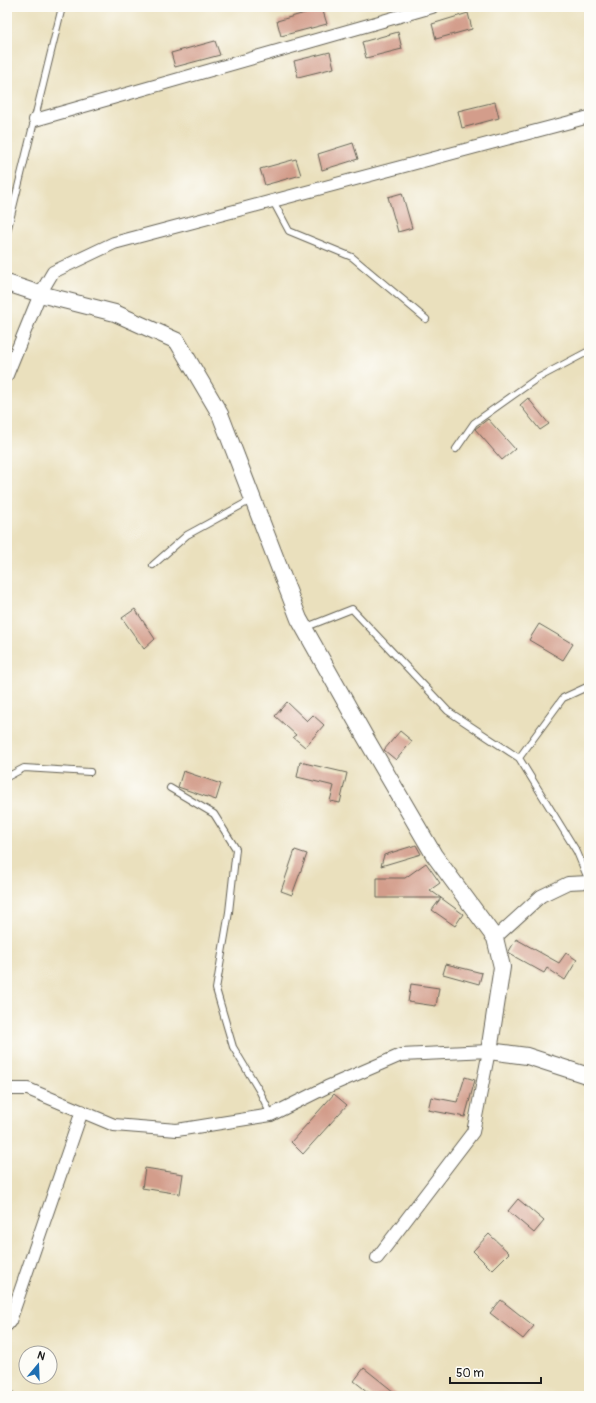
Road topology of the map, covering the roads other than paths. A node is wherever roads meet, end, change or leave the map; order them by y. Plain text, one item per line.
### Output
1 (62, 7) edge
2 (432, 7) edge
3 (589, 116) edge
4 (35, 120) junction
5 (273, 201) junction
6 (7, 232) edge
7 (7, 283) edge
8 (40, 294) junction
9 (426, 319) dead end
10 (589, 351) edge
11 (7, 375) edge
12 (456, 449) dead end
13 (253, 499) junction
14 (153, 565) dead end
15 (304, 628) junction
16 (589, 686) edge
17 (519, 758) junction
18 (90, 772) dead end
19 (7, 777) edge
20 (170, 788) dead end
21 (589, 882) edge
22 (495, 938) junction
23 (489, 1051) junction
24 (589, 1076) edge
25 (7, 1089) edge
26 (82, 1111) junction
27 (271, 1115) junction
28 (377, 1258) dead end
29 (7, 1325) edge

1 - 4 lane
2 - 4 street
3 - 5 street
4 - 6 lane
5 - 8 street
5 - 9 lane
7 - 8 street
8 - 11 street
8 - 13 street
10 - 12 lane
13 - 14 lane
13 - 15 street
15 - 17 lane
15 - 22 street
16 - 17 lane
17 - 21 lane
18 - 19 lane
20 - 27 lane
21 - 22 street
22 - 23 street
23 - 24 street
23 - 27 street
23 - 28 street
25 - 26 street
26 - 27 street
26 - 29 street

